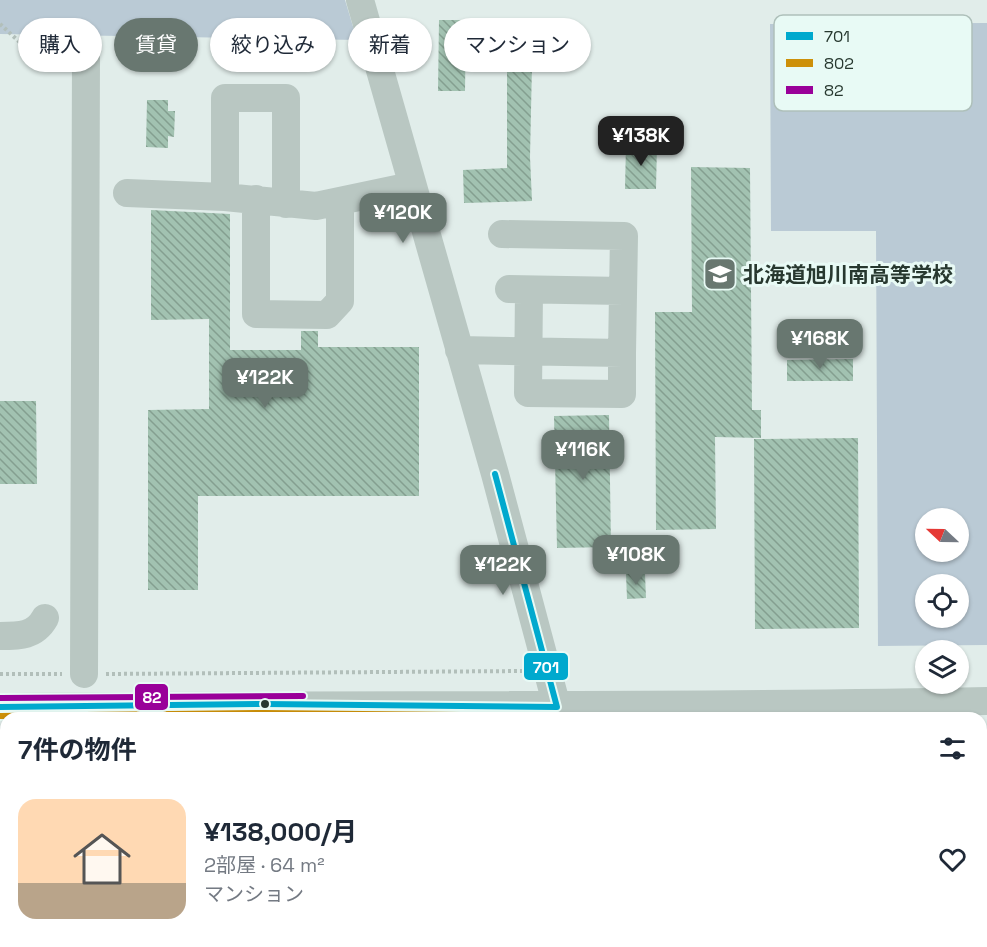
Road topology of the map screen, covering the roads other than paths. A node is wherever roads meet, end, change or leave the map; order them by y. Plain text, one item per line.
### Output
1 (360, 0) edge
2 (86, 72) edge
3 (411, 186) junction
4 (127, 193) dead end
5 (225, 197) junction
6 (255, 199) junction
7 (340, 201) junction
8 (286, 204) junction
9 (502, 234) dead end
10 (623, 291) junction
11 (459, 350) junction
12 (529, 352) junction
13 (622, 353) junction
14 (45, 618) dead end
15 (0, 636) edge
16 (84, 674) road end
17 (987, 701) edge
18 (0, 706) edge
19 (558, 712) edge
20 (818, 712) edge

1 - 3 street
2 - 16 street
3 - 7 street
3 - 11 street
4 - 5 street
5 - 6 street
5 - 8 street
6 - 7 street
6 - 8 street
7 - 8 street
9 - 10 street
10 - 12 street
10 - 13 street
11 - 12 street
11 - 19 street
12 - 13 street
12 - 13 street
14 - 15 street
17 - 20 street
18 - 19 street
19 - 20 street

